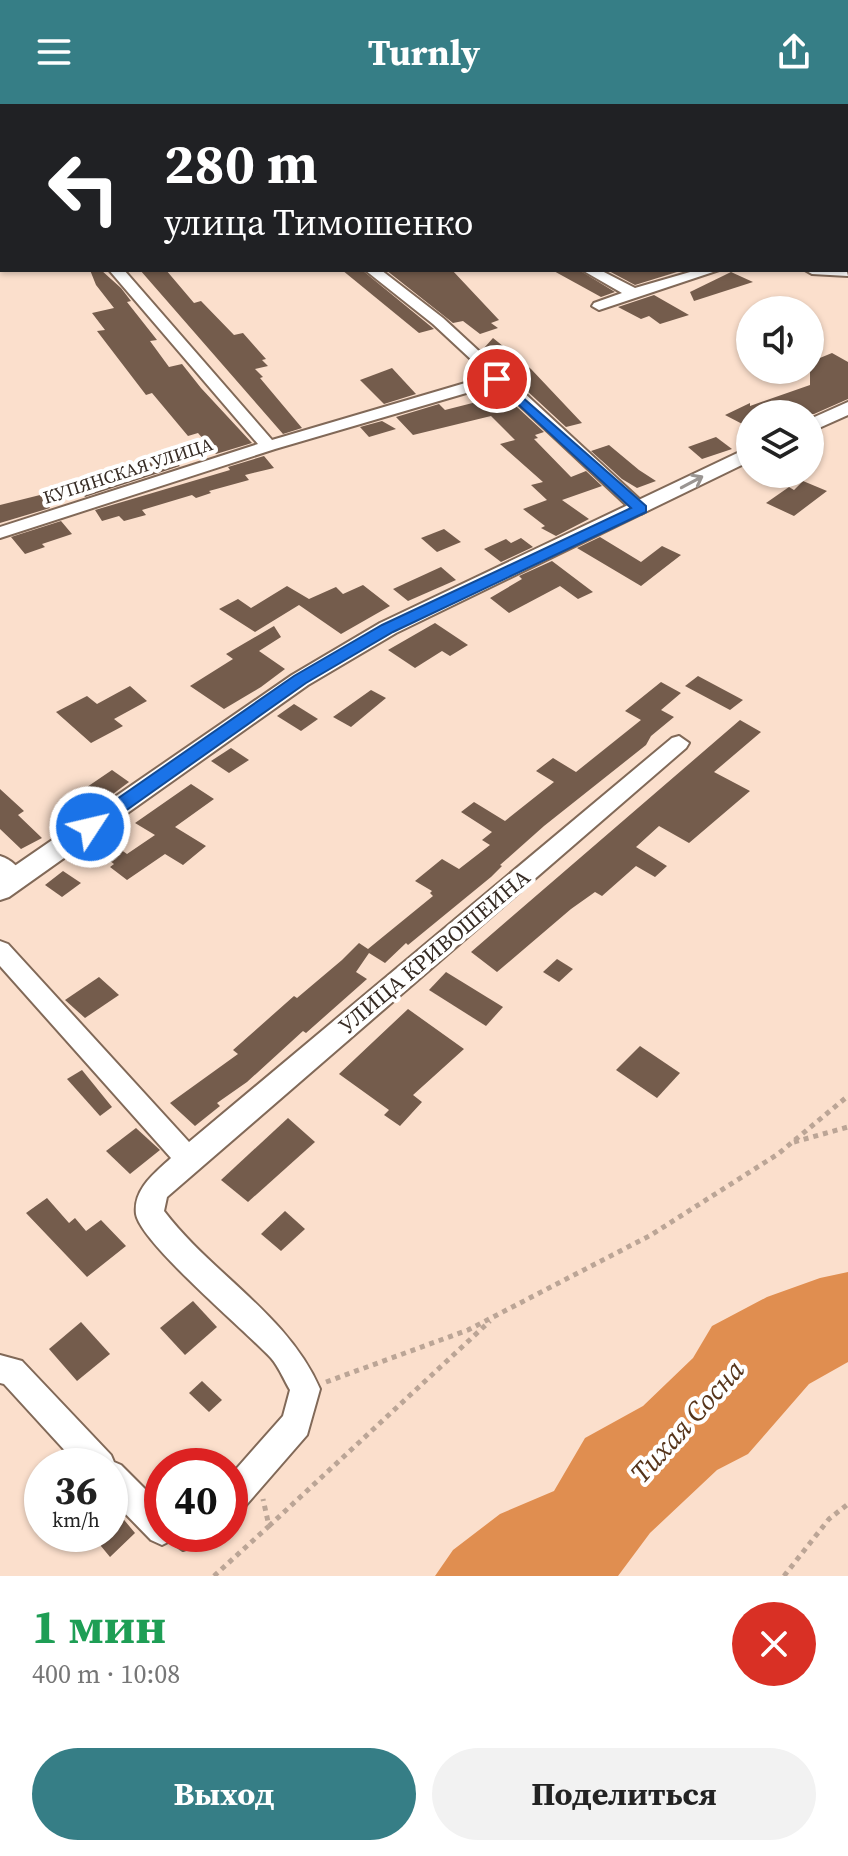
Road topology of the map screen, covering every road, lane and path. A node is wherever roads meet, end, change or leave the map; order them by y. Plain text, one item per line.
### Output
1 (118, 272) edge
2 (375, 272) edge
3 (593, 272) edge
4 (705, 272) edge
5 (634, 293) junction
6 (599, 306) dead end
7 (497, 379) junction
8 (848, 408) edge
9 (824, 419) edge
10 (269, 446) junction
11 (736, 460) edge
12 (641, 509) junction
13 (0, 533) edge
14 (679, 743) dead end
15 (5, 878) edge
16 (0, 950) edge
17 (848, 1096) edge
18 (848, 1127) edge
19 (791, 1142) junction
20 (188, 1159) junction
21 (495, 1316) junction
22 (0, 1369) edge
23 (305, 1389) junction
24 (83, 1448) edge
25 (257, 1471) junction
26 (248, 1481) edge
27 (128, 1494) edge
28 (848, 1504) edge
29 (144, 1511) edge
30 (269, 1526) junction
31 (214, 1576) edge
32 (784, 1576) edge

1 - 10 street
2 - 7 street
3 - 5 street
4 - 5 street
5 - 6 street
7 - 10 street, КУПЯНСКАЯ УЛИЦА
7 - 12 street
8 - 9 street
10 - 13 street, КУПЯНСКАЯ УЛИЦА
12 -> 11 street
12 - 15 street
14 - 20 street, УЛИЦА КРИВОШЕИНА
16 - 20 street
17 - 19 path
18 - 19 path
19 - 21 path
20 - 23 street, УЛИЦА КРИВОШЕИНА
21 - 23 path
21 - 30 path
22 - 24 street
23 - 25 street
25 - 26 street
25 - 30 path
27 - 29 street
28 - 32 path
30 - 31 path

